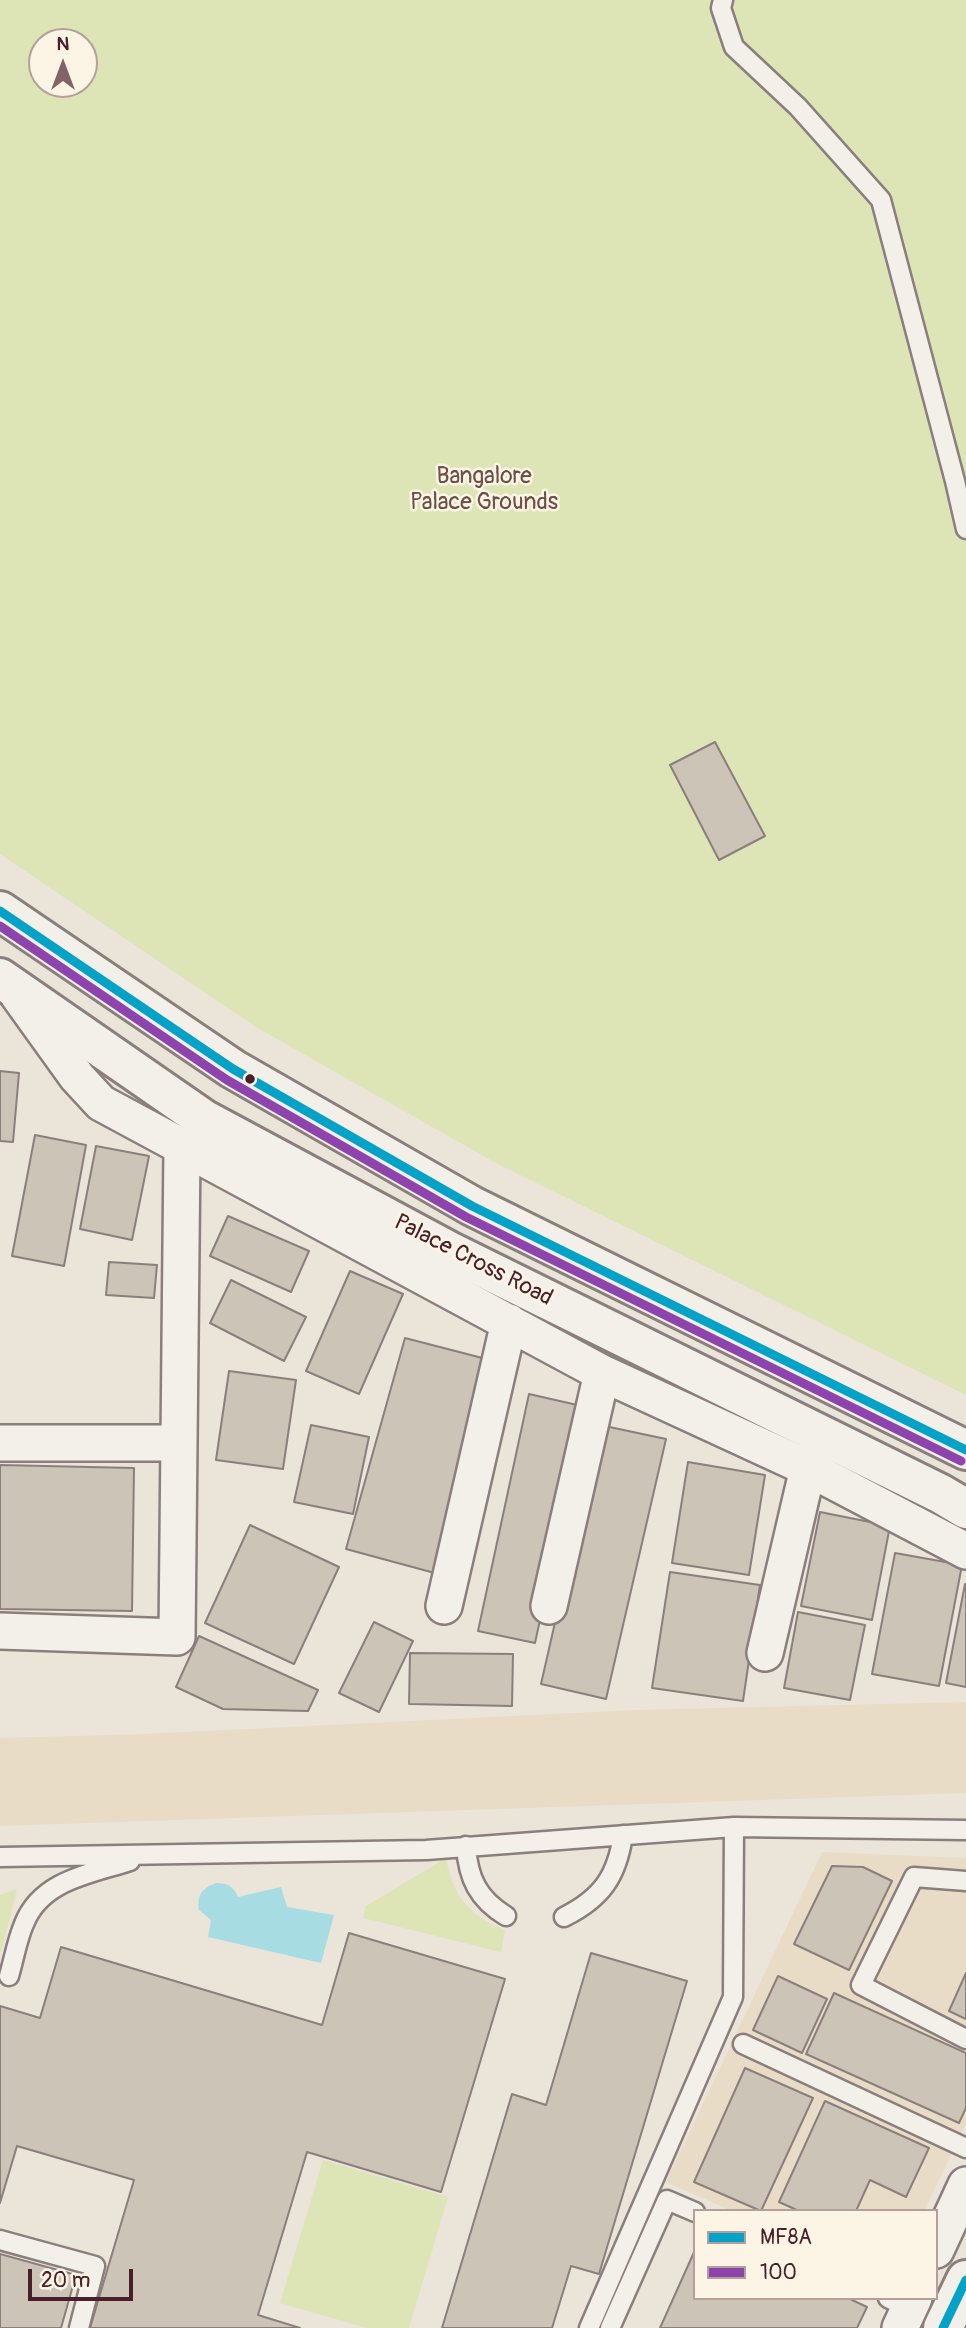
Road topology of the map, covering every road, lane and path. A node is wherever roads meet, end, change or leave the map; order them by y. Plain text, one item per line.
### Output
1 (723, 0) edge
2 (966, 529) edge
3 (0, 911) edge
4 (6, 982) edge
5 (182, 1148) junction
6 (509, 1322) junction
7 (602, 1373) junction
8 (0, 1443) edge
9 (179, 1443) junction
10 (966, 1450) edge
11 (808, 1468) junction
12 (966, 1510) edge
13 (966, 1551) edge
14 (444, 1606) dead end
15 (549, 1606) dead end
16 (0, 1630) edge
17 (765, 1653) dead end
18 (734, 1827) junction
19 (966, 1830) edge
20 (623, 1835) junction
21 (466, 1846) junction
22 (150, 1855) junction
23 (0, 1857) edge
24 (966, 1881) edge
25 (506, 1916) dead end
26 (564, 1917) dead end
27 (9, 1976) dead end
28 (966, 2039) edge
29 (743, 2044) dead end
30 (966, 2147) edge
31 (966, 2185) edge
32 (693, 2211) edge
33 (0, 2240) edge
34 (938, 2245) edge
35 (966, 2280) edge
36 (79, 2328) edge
37 (589, 2328) edge
38 (610, 2328) edge
39 (943, 2328) edge

1 - 2 lane
3 - 10 street
4 - 5 street
4 - 12 street, Palace Cross Road
5 - 6 street
5 - 9 street
6 - 7 street
6 - 14 street
7 - 11 street
7 - 15 street
8 - 9 street
9 - 16 street
11 - 13 street
11 - 17 street
18 - 19 lane
18 - 20 lane
18 - 37 lane
20 - 21 lane
20 - 26 lane
21 - 22 lane
21 - 25 lane
22 - 23 lane
22 - 27 lane
24 - 28 lane
29 - 30 lane
31 - 34 street
32 - 38 lane
33 - 36 lane
35 - 39 street

